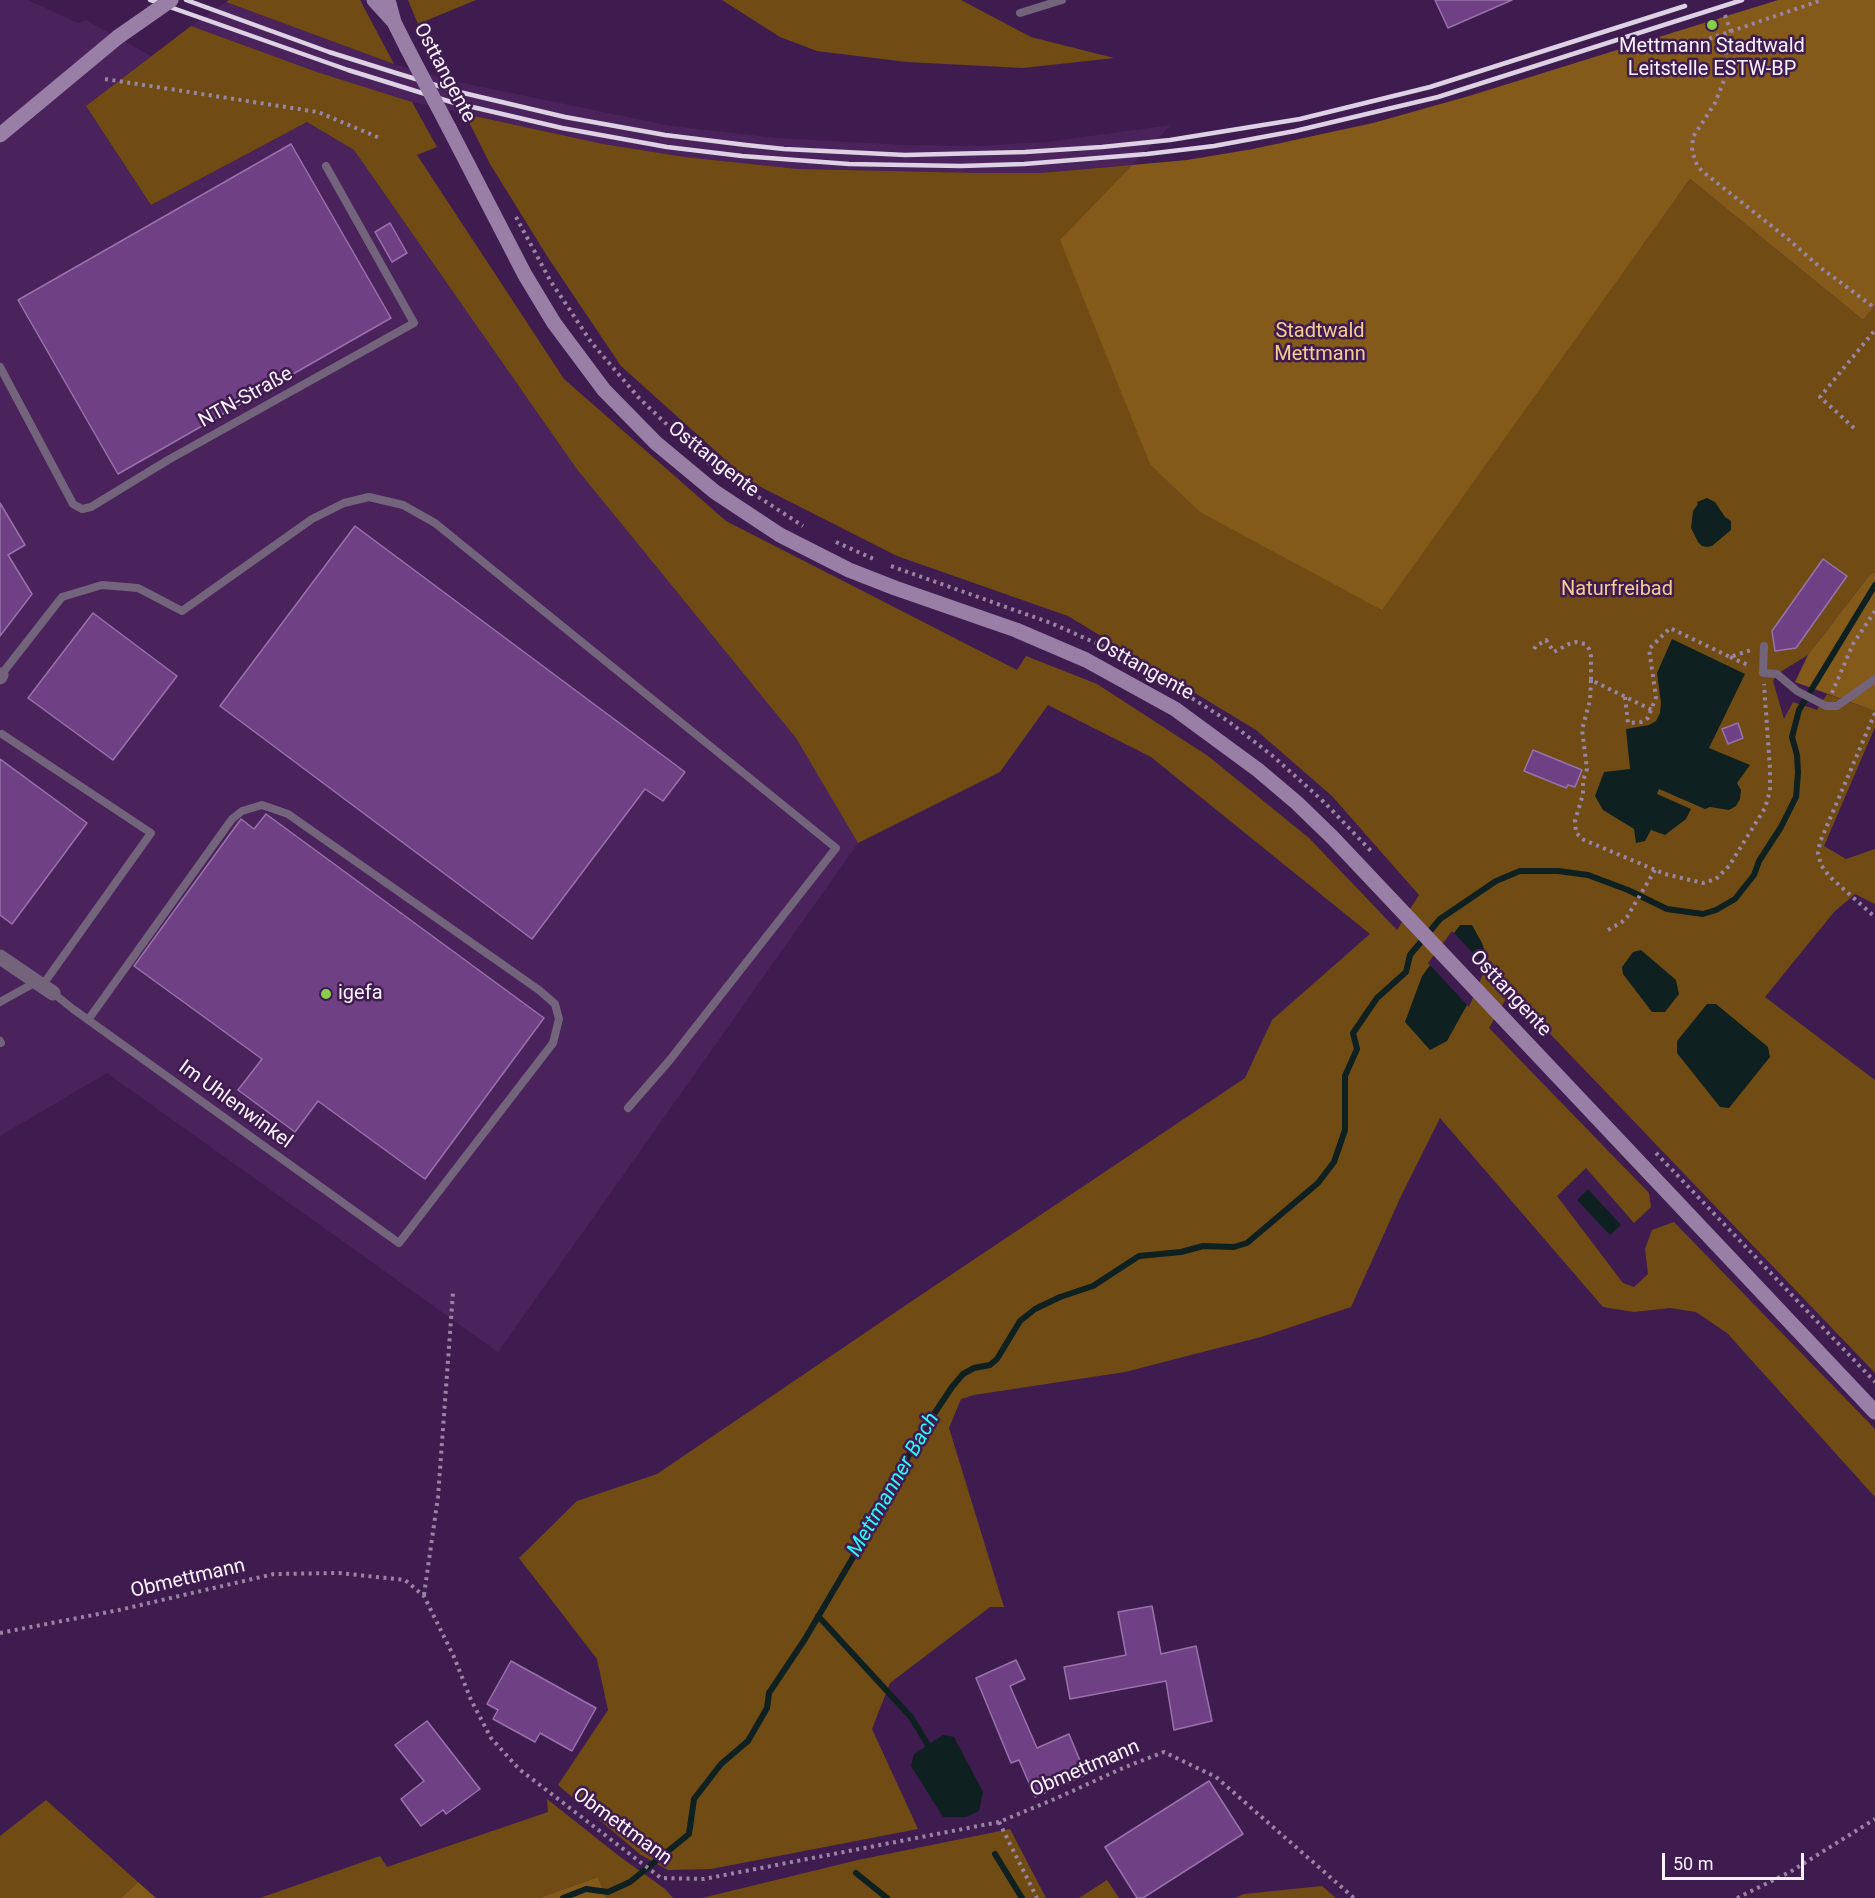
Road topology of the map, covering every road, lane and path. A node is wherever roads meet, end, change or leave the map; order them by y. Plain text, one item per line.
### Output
1 (171, 0) edge
2 (374, 0) edge
3 (388, 0) edge
4 (1062, 0) edge
5 (1822, 0) edge
6 (1020, 13) dead end
7 (1725, 15) dead end
8 (393, 22) junction
9 (1731, 32) junction
10 (1725, 44) dead end
11 (1688, 46) dead end
12 (105, 79) dead end
13 (0, 135) edge
14 (382, 139) dead end
15 (326, 166) dead end
16 (514, 213) dead end
17 (1875, 308) edge
18 (1875, 330) edge
19 (0, 367) edge
20 (1854, 429) dead end
21 (809, 530) dead end
22 (828, 538) dead end
23 (1875, 611) edge
24 (1764, 646) joint
25 (1534, 649) dead end
26 (1730, 657) junction
27 (1763, 673) junction
28 (0, 676) edge
29 (1875, 679) edge
30 (1591, 680) junction
31 (1625, 697) junction
32 (1826, 706) junction
33 (1652, 710) junction
34 (1875, 713) edge
35 (2, 734) dead end
36 (1376, 856) dead end
37 (1655, 870) junction
38 (1875, 917) edge
39 (1608, 930) dead end
40 (0, 957) edge
41 (43, 987) junction
42 (0, 1002) edge
43 (88, 1020) junction
44 (628, 1108) dead end
45 (1648, 1144) dead end
46 (453, 1292) dead end
47 (1875, 1382) edge
48 (1875, 1412) edge
49 (424, 1596) junction
50 (0, 1632) edge
51 (1875, 1819) edge
52 (999, 1822) junction
53 (1037, 1898) edge
54 (1354, 1898) edge
55 (1737, 1898) edge

1 - 13 main road, bridge
2 - 8 main road, Osttangente
3 - 8 main road, Osttangente
4 - 6 lane
5 - 9 path
7 - 9 path
8 - 48 main road, Osttangente, bridge
9 - 11 path
10 - 17 path
12 - 14 path
15 - 19 lane, NTN-Straße
16 - 21 path
18 - 20 path
22 - 36 path
23 - 32 path
24 - 26 path
24 - 27 lane
25 - 30 path
26 - 27 path
26 - 33 path
27 - 32 lane
27 - 37 path
28 - 44 lane
29 - 32 lane
30 - 31 path
30 - 37 path
31 - 33 path
31 - 33 path
34 - 38 path
35 - 41 lane
37 - 39 path
40 - 41 street
41 - 42 lane
41 - 43 lane, Im Uhlenwinkel
43 - 43 lane, Im Uhlenwinkel
45 - 47 path
46 - 49 path
49 - 50 path, Obmettmann
49 - 52 path, Obmettmann
51 - 55 path
52 - 53 path
52 - 54 path, Obmettmann

